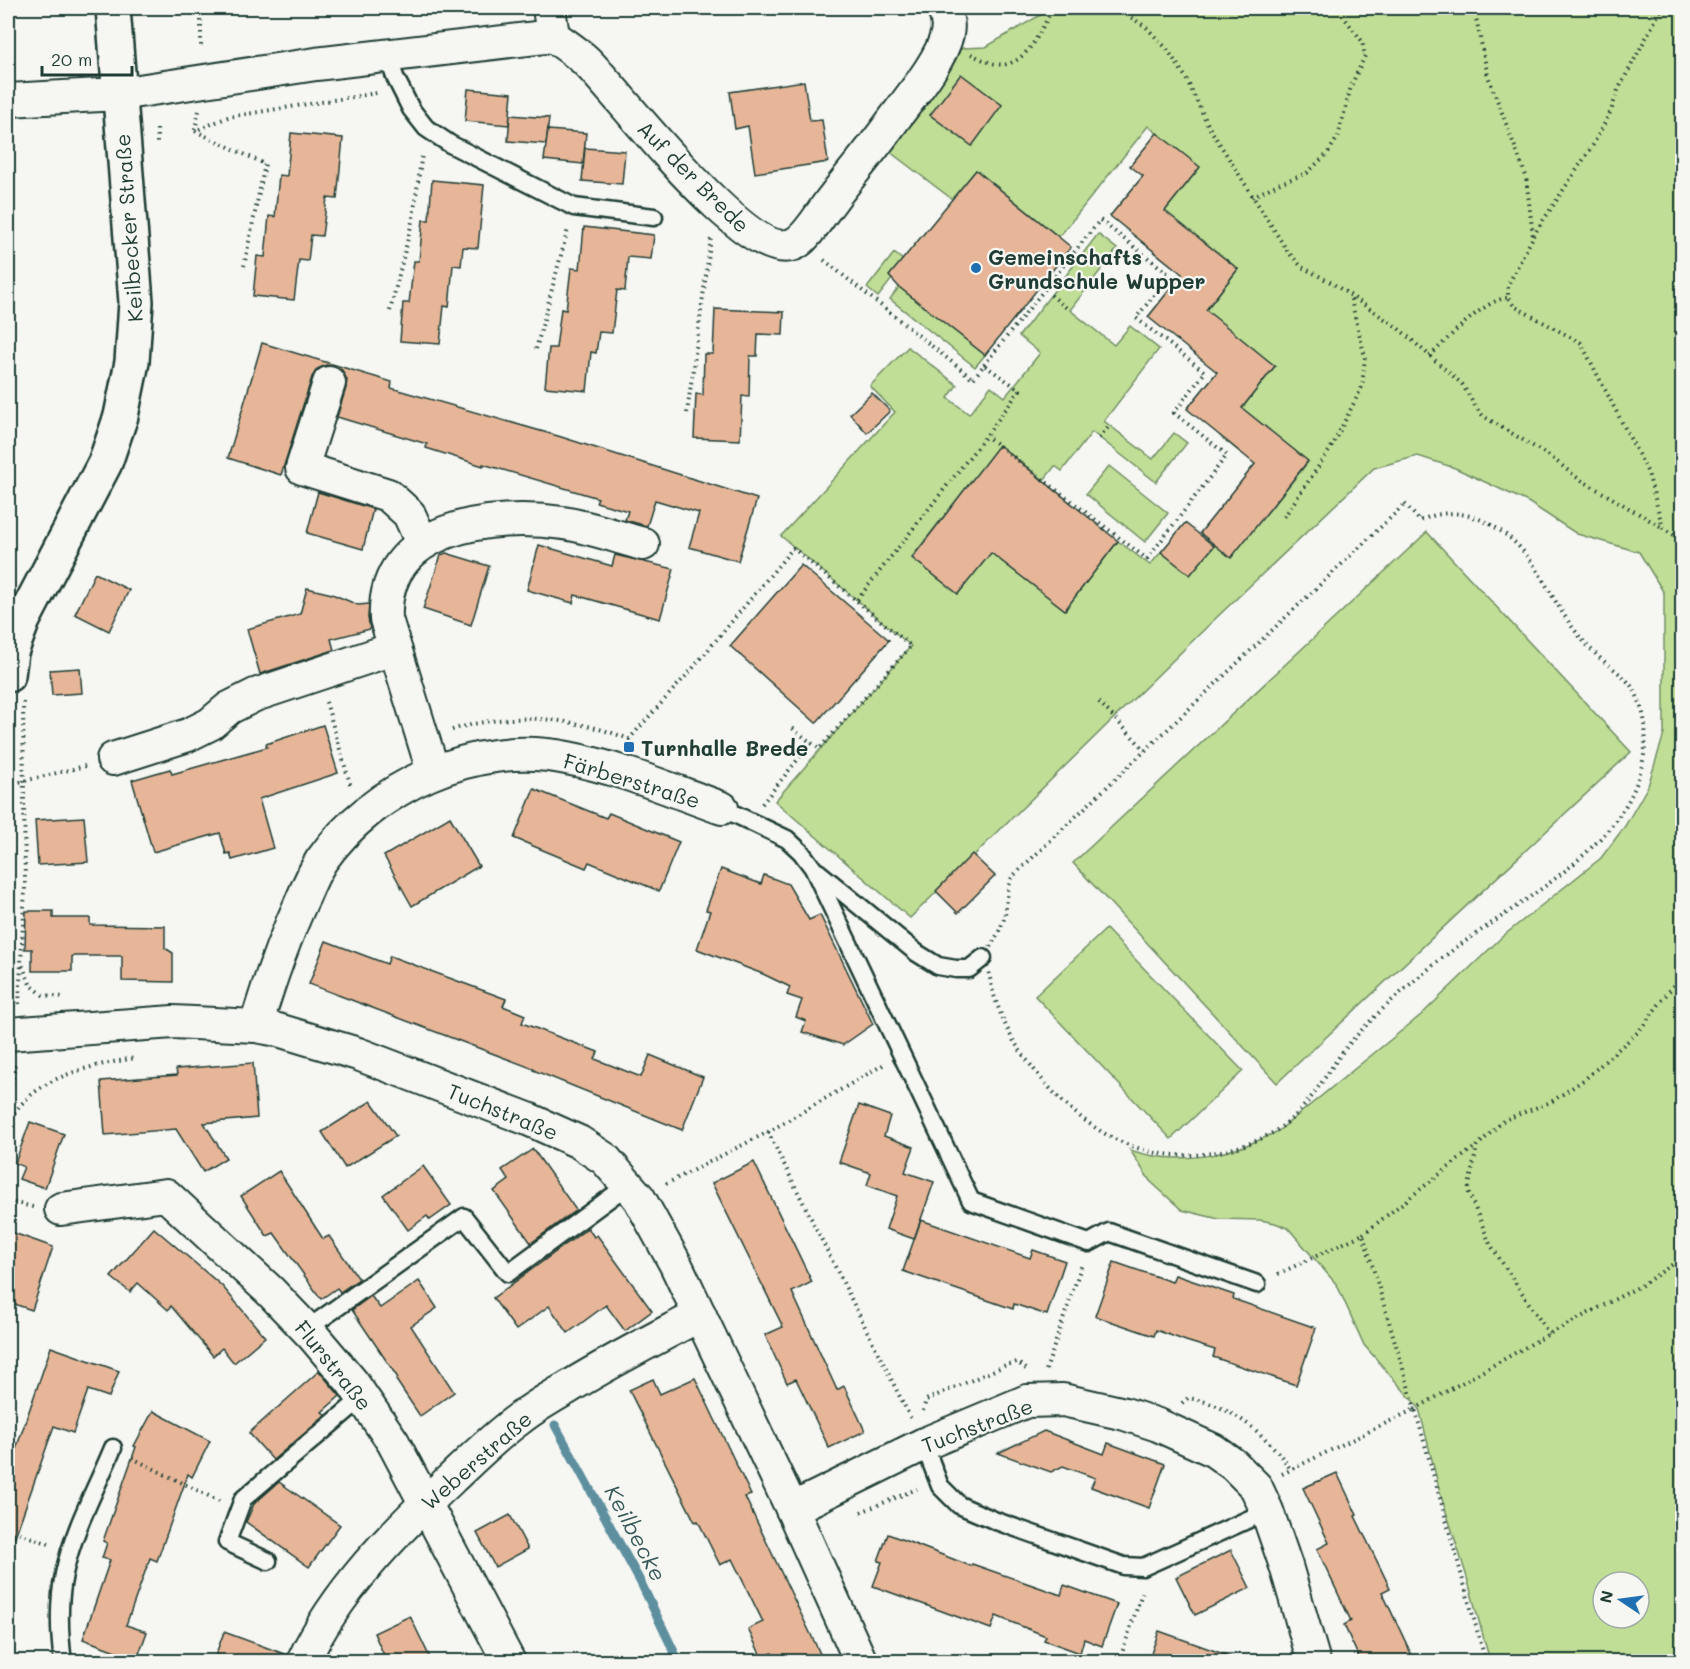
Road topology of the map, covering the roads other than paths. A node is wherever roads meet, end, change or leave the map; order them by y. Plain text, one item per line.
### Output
1 (113, 8) edge
2 (943, 8) edge
3 (551, 22) edge
4 (388, 56) junction
5 (119, 94) junction
6 (8, 100) edge
7 (654, 218) dead end
8 (329, 383) dead end
9 (422, 543) junction
10 (643, 544) dead end
11 (393, 649) junction
12 (8, 675) edge
13 (113, 759) road end
14 (433, 771) junction
15 (735, 814) joint
16 (813, 868) junction
17 (983, 958) road end
18 (256, 1026) junction
19 (8, 1034) edge
20 (634, 1191) junction
21 (61, 1209) dead end
22 (1257, 1284) road end
23 (700, 1315) junction
24 (307, 1329) junction
25 (362, 1398) junction
26 (923, 1444) junction
27 (113, 1448) road end
28 (426, 1502) junction
29 (792, 1509) junction
30 (1267, 1511) junction
31 (268, 1561) dead end
32 (63, 1662) edge
33 (303, 1662) edge
34 (509, 1662) edge
35 (861, 1662) edge
36 (1314, 1662) edge

1 - 5 main road, Keilbecker Straße
2 - 3 street, Auf der Brede
3 - 4 street, Auf der Brede
4 - 5 street, Auf der Brede
4 - 7 lane
5 - 6 street, Auf der Brede
5 - 12 main road, Keilbecker Straße
8 - 9 street
9 - 10 street
9 - 11 street
11 - 13 street
11 - 14 street
14 - 15 street, Färberstraße
14 - 18 street, Färberstraße
15 - 16 lane
16 - 17 lane
16 - 22 lane
18 - 19 street, Tuchstraße
18 - 20 street, Tuchstraße
20 - 23 street, Tuchstraße
20 - 24 lane
21 - 24 street, Flurstraße
23 - 28 street, Weberstraße
23 - 29 street, Tuchstraße
24 - 25 street, Flurstraße
25 - 28 street, Flurstraße
25 - 31 lane
26 - 29 street, Tuchstraße
26 - 30 street, Tuchstraße
26 - 30 lane
27 - 32 lane
28 - 33 street, Weberstraße
28 - 34 street, Flurstraße
29 - 35 street, Tuchstraße
30 - 36 street, Tuchstraße

